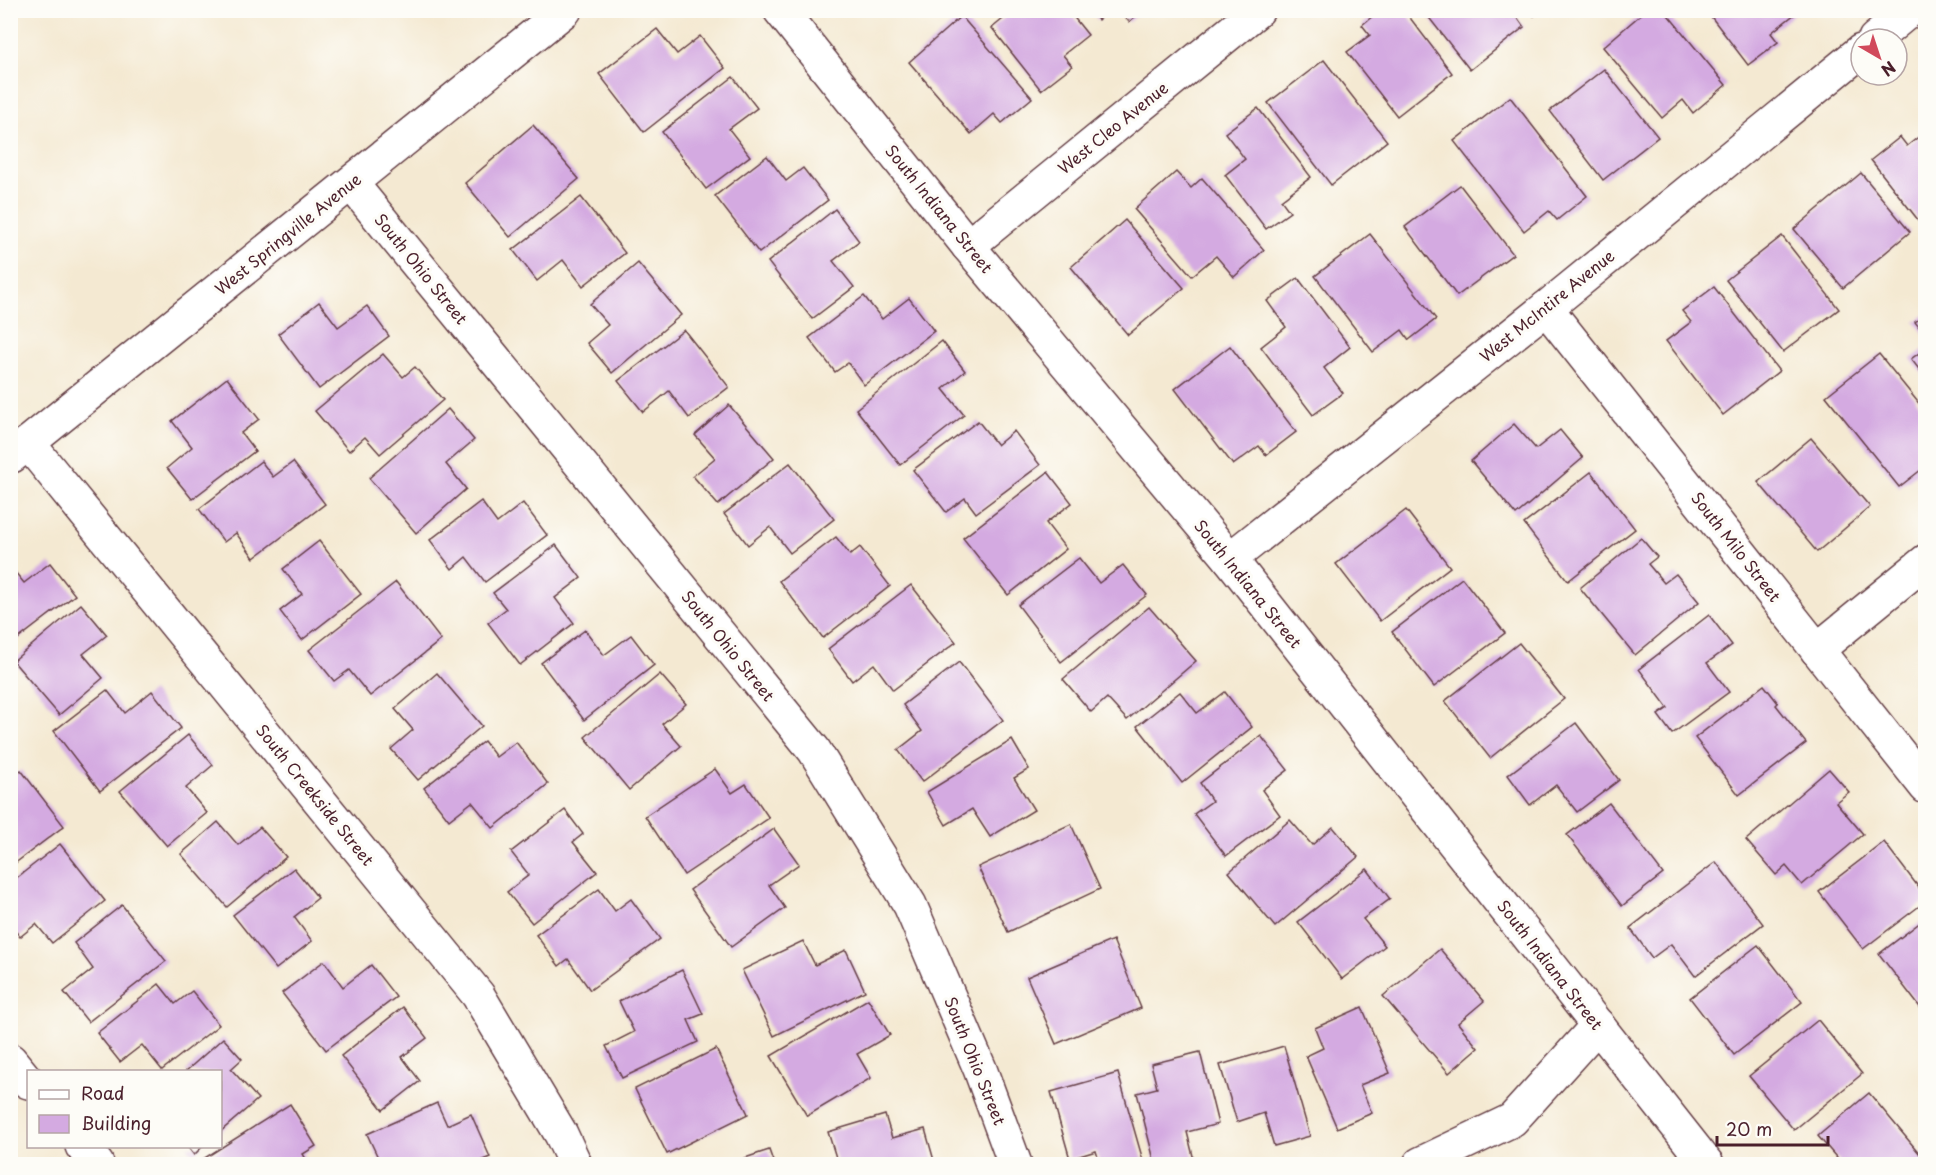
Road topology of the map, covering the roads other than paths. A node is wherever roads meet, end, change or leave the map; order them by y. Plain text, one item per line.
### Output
1 (565, 10) edge
2 (780, 10) edge
3 (1258, 10) edge
4 (1910, 10) edge
5 (1889, 27) edge
6 (1849, 61) edge
7 (351, 183) junction
8 (968, 246) junction
9 (1546, 308) junction
10 (19, 450) edge
11 (1230, 559) junction
12 (1926, 561) edge
13 (1817, 650) junction
14 (1926, 787) edge
15 (1598, 1025) junction
16 (10, 1060) edge
17 (27, 1081) edge
18 (84, 1148) edge
19 (97, 1164) edge
20 (575, 1164) edge
21 (1015, 1164) edge
22 (1420, 1164) edge
23 (1707, 1164) edge

1 - 7 street, West Springville Avenue
2 - 8 street, South Indiana Street
3 - 8 street, West Cleo Avenue
4 - 5 street
6 - 9 street, West McIntire Avenue
7 - 10 street, West Springville Avenue
7 - 21 street, South Ohio Street
8 - 11 street, South Indiana Street
9 - 11 street, West McIntire Avenue
9 - 13 street, South Milo Street
10 - 20 street, South Creekside Street
11 - 15 street, South Indiana Street
12 - 13 street
13 - 14 street, South Milo Street
15 - 22 street
15 - 23 street, South Indiana Street
16 - 17 street
18 - 19 street

